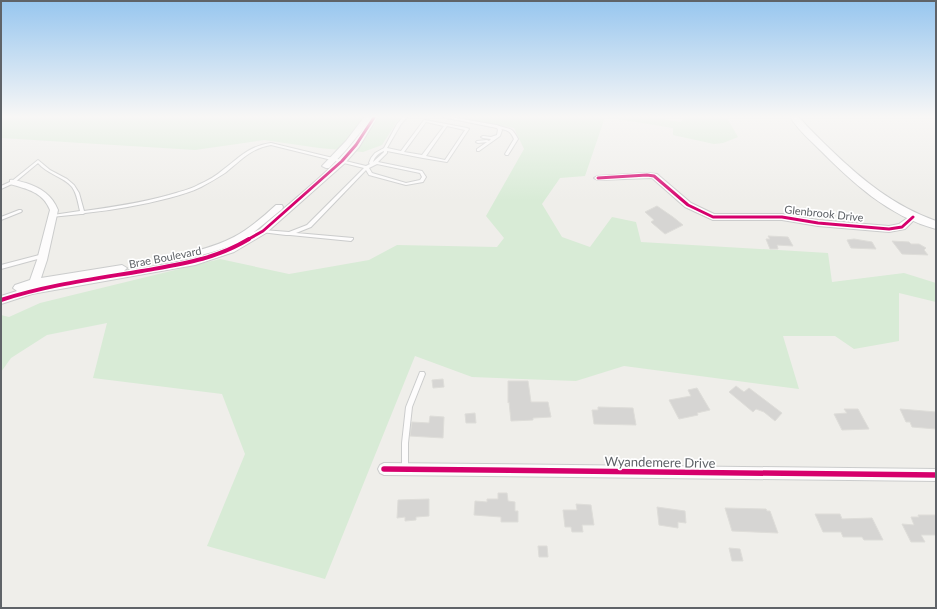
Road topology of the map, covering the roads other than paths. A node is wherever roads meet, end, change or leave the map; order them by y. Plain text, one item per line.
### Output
1 (267, 144) edge
2 (273, 144) edge
3 (349, 144) edge
4 (356, 144) edge
5 (388, 144) edge
6 (408, 144) edge
7 (432, 144) edge
8 (457, 144) edge
9 (486, 144) edge
10 (513, 144) edge
11 (821, 144) edge
12 (385, 149) junction
13 (478, 150) dead end
14 (402, 152) junction
15 (507, 154) dead end
16 (423, 156) junction
17 (338, 160) junction
18 (367, 167) junction
19 (598, 178) dead end
20 (13, 182) junction
21 (1, 188) edge
22 (20, 211) dead end
23 (83, 213) junction
24 (53, 216) junction
25 (914, 217) junction
26 (1, 219) edge
27 (936, 225) edge
28 (309, 226) junction
29 (263, 231) junction
30 (288, 234) junction
31 (313, 236) junction
32 (351, 239) dead end
33 (43, 256) junction
34 (1, 267) edge
35 (33, 286) junction
36 (1, 294) edge
37 (1, 300) edge
38 (422, 374) dead end
39 (384, 469) dead end
40 (405, 469) junction
41 (936, 475) edge

1 - 23 lane
2 - 17 lane
3 - 17 street, Brae Boulevard
4 - 17 street, Brae Boulevard
5 - 12 lane
6 - 14 lane
7 - 16 lane
8 - 16 lane
9 - 13 lane
10 - 15 lane
11 - 25 street
12 - 14 lane
12 - 18 lane
14 - 16 lane
17 - 18 lane
17 - 29 street, Brae Boulevard
17 - 35 street, Brae Boulevard
18 - 18 lane
18 - 28 lane
19 - 25 street, Glenbrook Drive
20 - 21 lane
20 - 23 lane
20 - 24 street
22 - 26 lane
23 - 24 lane
24 - 33 street
25 - 27 street
28 - 30 lane
28 - 31 lane
29 - 30 lane
29 - 35 street, Brae Boulevard
30 - 31 lane
31 - 32 lane
33 - 34 lane
33 - 35 street
35 - 36 street, Brae Boulevard
35 - 37 street, Brae Boulevard
38 - 40 lane
39 - 40 street, Wyandemere Drive
40 - 41 street, Wyandemere Drive

